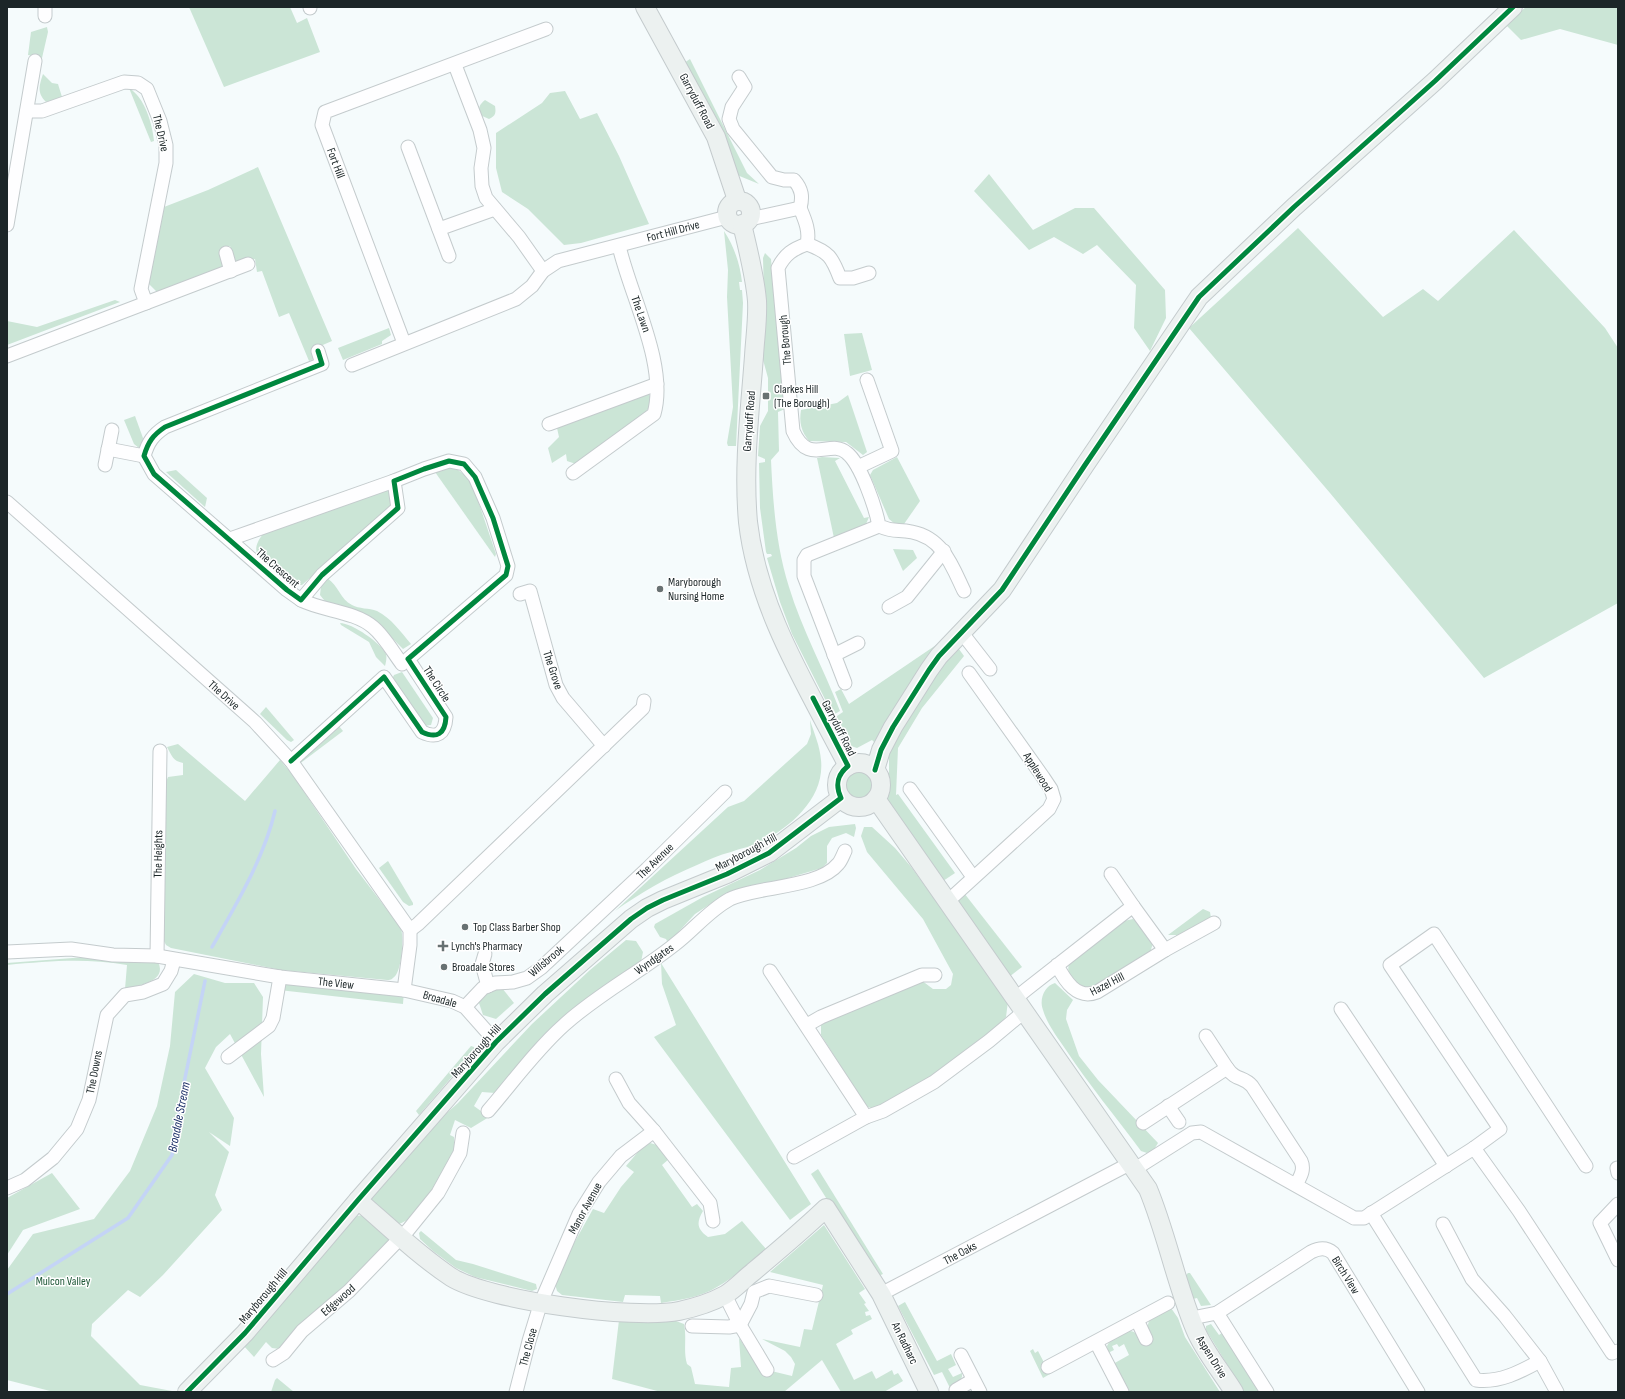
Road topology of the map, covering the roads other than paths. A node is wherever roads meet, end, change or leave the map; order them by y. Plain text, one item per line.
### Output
1 (645, 7) edge
2 (1513, 7) edge
3 (546, 29) dead end
4 (35, 61) dead end
5 (455, 64) junction
6 (739, 77) dead end
7 (27, 111) junction
8 (408, 147) dead end
9 (800, 208) junction
10 (495, 209) junction
11 (740, 220) junction
12 (7, 225) edge
13 (439, 229) junction
14 (807, 244) junction
15 (619, 246) junction
16 (226, 254) dead end
17 (449, 256) dead end
18 (248, 264) dead end
19 (231, 271) junction
20 (543, 271) junction
21 (869, 272) dead end
22 (146, 303) junction
23 (404, 343) junction
24 (318, 351) dead end
25 (7, 356) edge
26 (352, 365) dead end
27 (867, 380) dead end
28 (657, 384) junction
29 (549, 424) dead end
30 (112, 430) dead end
31 (108, 449) junction
32 (144, 456) junction
33 (105, 465) dead end
34 (858, 467) junction
35 (573, 473) dead end
36 (394, 481) junction
37 (7, 502) edge
38 (879, 526) junction
39 (230, 540) junction
40 (944, 551) junction
41 (506, 575) joint
42 (964, 591) dead end
43 (520, 594) dead end
44 (301, 600) junction
45 (889, 608) dead end
46 (962, 633) junction
47 (858, 643) dead end
48 (834, 655) junction
49 (405, 661) junction
50 (990, 669) dead end
51 (969, 673) dead end
52 (384, 678) junction
53 (845, 683) dead end
54 (644, 701) dead end
55 (604, 746) junction
56 (160, 751) dead end
57 (291, 761) junction
58 (848, 766) junction
59 (875, 770) junction
60 (910, 789) dead end
61 (726, 792) dead end
62 (841, 798) junction
63 (876, 798) junction
64 (845, 851) dead end
65 (1111, 874) dead end
66 (973, 877) junction
67 (947, 902) junction
68 (1133, 906) junction
69 (1214, 923) dead end
70 (407, 925) junction
71 (583, 929) joint
72 (1165, 950) junction
73 (7, 952) edge
74 (485, 954) dead end
75 (156, 956) junction
76 (174, 960) junction
77 (1057, 965) junction
78 (770, 971) dead end
79 (935, 975) dead end
80 (280, 977) junction
81 (488, 986) junction
82 (398, 990) junction
83 (1020, 1004) junction
84 (466, 1007) junction
85 (1342, 1009) dead end
86 (807, 1025) junction
87 (1206, 1036) dead end
88 (496, 1042) junction
89 (228, 1058) dead end
90 (1227, 1068) junction
91 (616, 1079) dead end
92 (1168, 1106) junction
93 (488, 1111) dead end
94 (866, 1117) junction
95 (1179, 1122) dead end
96 (1143, 1123) dead end
97 (654, 1131) junction
98 (463, 1133) dead end
99 (1474, 1148) junction
100 (794, 1157) dead end
101 (1133, 1166) junction
102 (1446, 1166) junction
103 (1586, 1166) dead end
104 (1296, 1185) junction
105 (7, 1188) edge
106 (358, 1200) junction
107 (1618, 1204) edge
108 (1371, 1213) junction
109 (713, 1221) dead end
110 (1443, 1224) dead end
111 (401, 1237) junction
112 (1618, 1260) edge
113 (881, 1294) junction
114 (725, 1295) junction
115 (816, 1295) dead end
116 (1176, 1301) junction
117 (541, 1302) junction
118 (1217, 1313) junction
119 (1192, 1318) junction
120 (1137, 1320) junction
121 (692, 1326) dead end
122 (740, 1326) junction
123 (1146, 1338) dead end
124 (1096, 1342) junction
125 (1618, 1351) edge
126 (961, 1355) dead end
127 (273, 1360) dead end
128 (1540, 1361) junction
129 (1048, 1367) dead end
130 (767, 1370) dead end
131 (973, 1380) junction
132 (956, 1390) dead end
133 (187, 1392) edge
134 (516, 1392) edge
135 (929, 1392) edge
136 (980, 1392) edge
137 (1122, 1392) edge
138 (1234, 1392) edge
139 (1267, 1392) edge
140 (1418, 1392) edge
141 (1558, 1392) edge

1 - 11 street, Garryduff Road
2 - 46 street
3 - 5 street, Fort Hill
4 - 7 street
5 - 10 street
5 - 23 street, Fort Hill
6 - 9 street
7 - 12 street
7 - 22 street, The Drive
8 - 13 street
9 - 11 street
9 - 14 street
10 - 13 street
10 - 20 street
11 - 15 street, Fort Hill Drive
11 - 58 street, Garryduff Road
13 - 17 street
14 - 21 street
14 - 34 street, The Borough
15 - 20 street
15 - 28 street, The Lawn
16 - 19 street
18 - 19 street
19 - 22 street
20 - 23 street
22 - 25 street
23 - 26 street
24 - 32 street
27 - 34 street
28 - 29 street
28 - 35 street, The Lawn
30 - 31 street
31 - 32 street
31 - 33 street
32 - 39 street, The Crescent
34 - 38 street, The Borough
36 - 39 street, The Crescent
36 - 41 street, The Crescent
36 - 44 street, The Crescent
37 - 57 street, The Drive
38 - 40 street
38 - 48 street
39 - 44 street, The Crescent
40 - 42 street
40 - 45 street
41 - 49 street, The Circle
43 - 55 street, The Grove
44 - 49 street, The Crescent
46 - 50 street
46 - 59 street
47 - 48 street
48 - 53 street
49 - 52 street, The Circle
49 - 52 street, The Circle
51 - 66 street, Applewood
52 - 57 street, The Circle
54 - 55 street
55 - 70 street
56 - 75 street, The Heights
57 - 70 street, The Drive
58 - 59 street
58 - 62 street
59 - 63 street
60 - 66 street
61 - 71 street, The Avenue
62 - 63 street
62 - 88 street, Maryborough Hill
63 - 67 street, Aspen Drive
64 - 93 street, Wyndgates
65 - 68 street
66 - 67 street, Applewood
67 - 83 street, Aspen Drive
68 - 72 street
68 - 77 street
69 - 72 street, Hazel Hill
70 - 82 street
71 - 81 street, Willsbrook
72 - 77 street, Hazel Hill
73 - 75 street
74 - 81 street
75 - 76 street
76 - 80 street, The View
76 - 105 street, The Downs
77 - 83 street
78 - 86 street
79 - 86 street
80 - 82 street, The View
80 - 89 street
81 - 84 street
82 - 84 street, Broadale
83 - 94 street
83 - 101 street, Aspen Drive
84 - 88 street, Broadale
85 - 102 street
86 - 94 street
87 - 90 street
88 - 106 street, Maryborough Hill
90 - 92 street
90 - 104 street
91 - 97 street
92 - 95 street
92 - 96 street
94 - 100 street
97 - 109 street
97 - 117 street, Manor Avenue
98 - 111 street, Edgewood
99 - 102 street, The Oaks
99 - 103 street, The Oaks
99 - 125 street
101 - 104 street, The Oaks
101 - 113 street, The Oaks
101 - 116 street, Aspen Drive
102 - 108 street, The Oaks
104 - 108 street, The Oaks
106 - 111 street
106 - 133 street, Maryborough Hill
107 - 112 street
108 - 128 street
110 - 128 street
111 - 117 street
111 - 127 street, Edgewood
113 - 114 street
113 - 135 street, An Radharc
114 - 117 street
114 - 122 street
115 - 122 street
116 - 119 street, Aspen Drive
116 - 120 street
117 - 134 street, The Close
118 - 119 street, Birch View
118 - 139 street
118 - 140 street, Birch View
119 - 138 street, Aspen Drive
120 - 123 street
120 - 124 street
121 - 122 street
122 - 130 street
124 - 129 street
124 - 137 street
126 - 131 street
128 - 141 street
131 - 132 street
131 - 136 street

